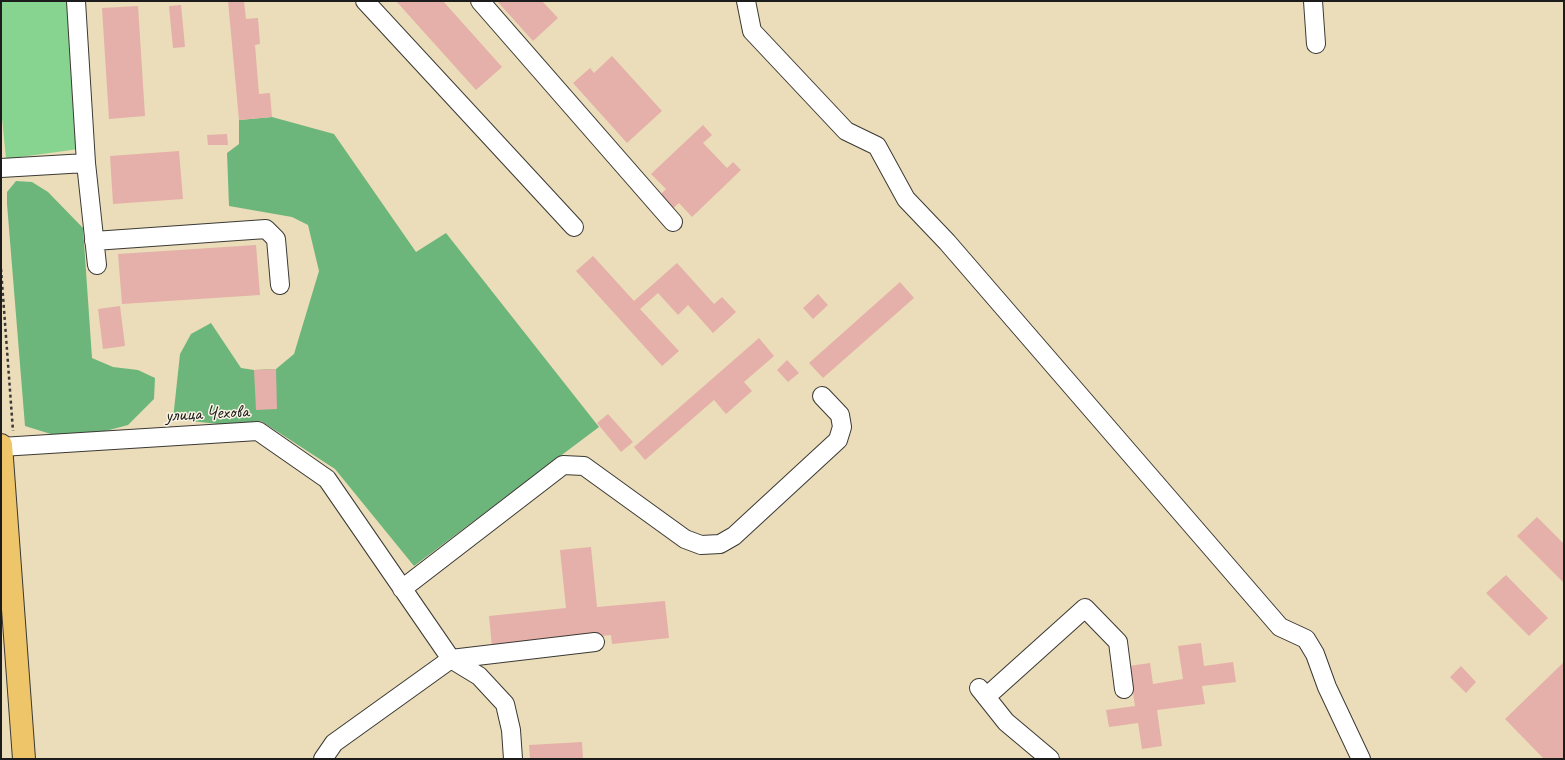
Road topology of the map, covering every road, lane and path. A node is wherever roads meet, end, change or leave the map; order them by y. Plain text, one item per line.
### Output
1 (76, 1) edge
2 (365, 1) edge
3 (480, 1) edge
4 (746, 1) edge
5 (1313, 1) edge
6 (1316, 44) dead end
7 (86, 164) junction
8 (1, 168) edge
9 (673, 222) dead end
10 (574, 227) dead end
11 (94, 242) junction
12 (97, 265) dead end
13 (280, 285) dead end
14 (822, 396) dead end
15 (1, 446) edge
16 (402, 589) junction
17 (7, 622) edge
18 (595, 642) dead end
19 (451, 659) junction
20 (1124, 689) dead end
21 (24, 759) edge
22 (323, 759) edge
23 (513, 759) edge
24 (1050, 759) edge
25 (1361, 759) edge

1 - 7 street
2 - 10 street
3 - 9 street
4 - 25 street
5 - 6 street
7 - 8 street
7 - 11 street
11 - 12 street
11 - 13 street
14 - 16 street
15 - 16 street, улица Чехова
15 - 17 main road
16 - 19 street, улица Чехова
17 - 21 main road
18 - 19 street
19 - 22 street
19 - 23 street
20 - 24 street

